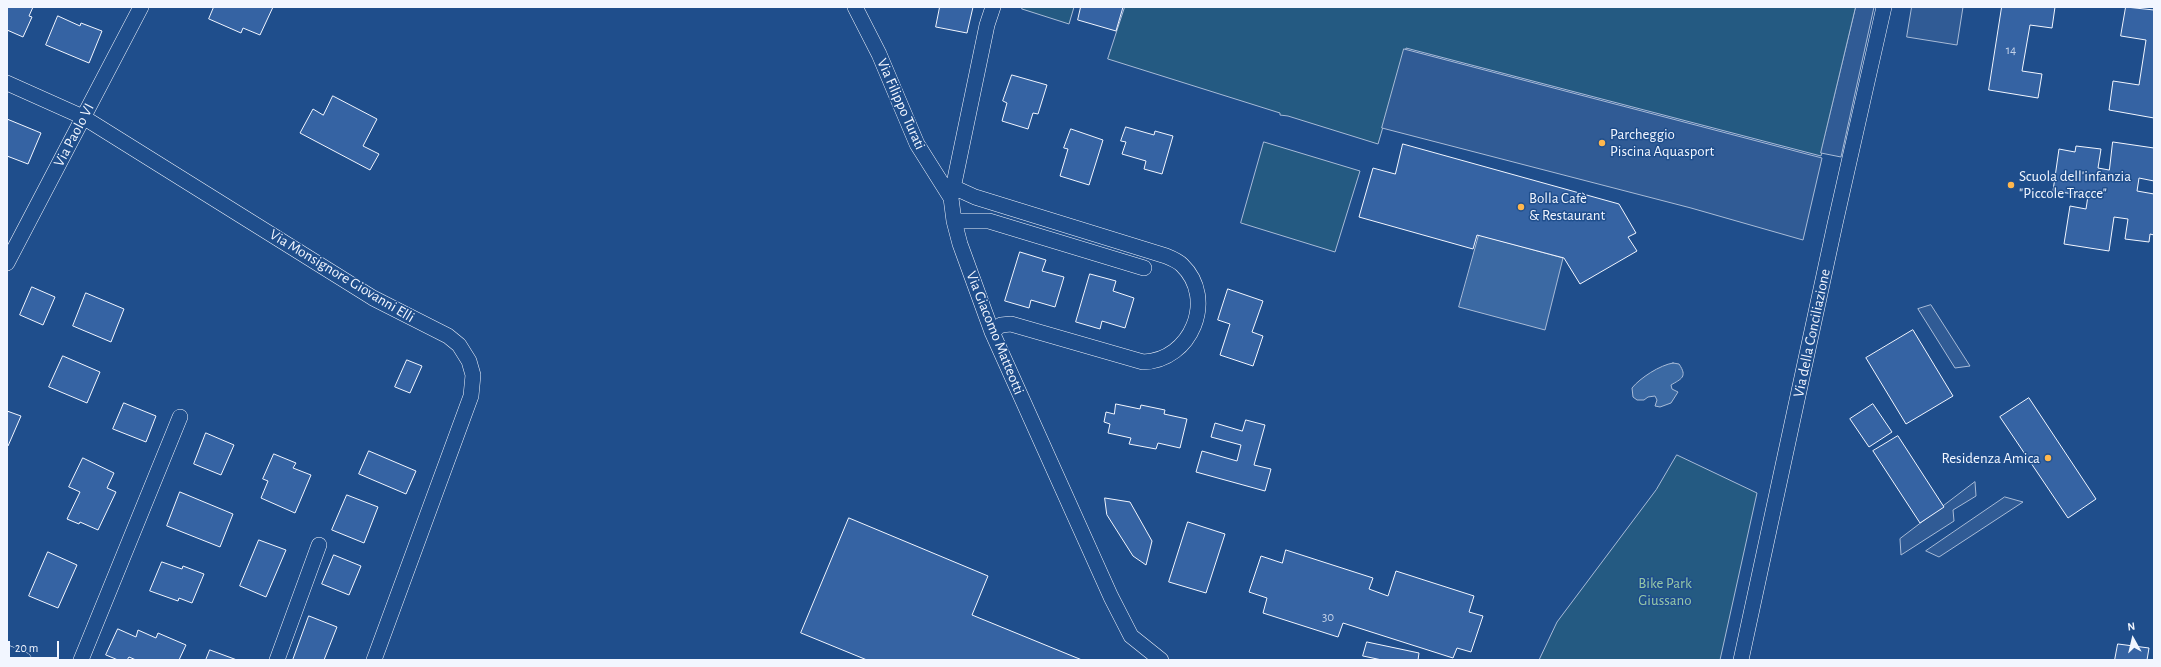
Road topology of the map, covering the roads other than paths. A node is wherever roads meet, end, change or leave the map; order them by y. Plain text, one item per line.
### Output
1 (141, 7) edge
2 (855, 7) edge
3 (993, 7) edge
4 (1884, 7) edge
5 (7, 83) edge
6 (83, 117) junction
7 (952, 192) junction
8 (954, 221) junction
9 (7, 263) edge
10 (1144, 268) dead end
11 (992, 332) junction
12 (180, 417) dead end
13 (319, 545) dead end
14 (1136, 640) junction
15 (7, 653) edge
16 (24, 660) edge
17 (81, 660) edge
18 (277, 660) edge
19 (374, 660) edge
20 (1145, 660) edge
21 (1161, 660) edge
22 (1741, 660) edge

1 - 6 street, Via Paolo VI
2 - 7 street, Via Filippo Turati
3 - 7 street, Via Giacomo Matteotti
4 - 22 street, Via della Conciliazione
5 - 6 street, Via Monsignore Giovanni Elli
6 - 9 street, Via Paolo VI
6 - 19 street, Via Monsignore Giovanni Elli
7 - 8 street, Via Giacomo Matteotti
7 - 11 street
8 - 10 street
8 - 11 street, Via Giacomo Matteotti
11 - 14 street, Via Giacomo Matteotti
12 - 17 street
13 - 18 street
14 - 20 street, Via Giacomo Matteotti
14 - 21 street, Via Giacomo Matteotti
15 - 16 street

